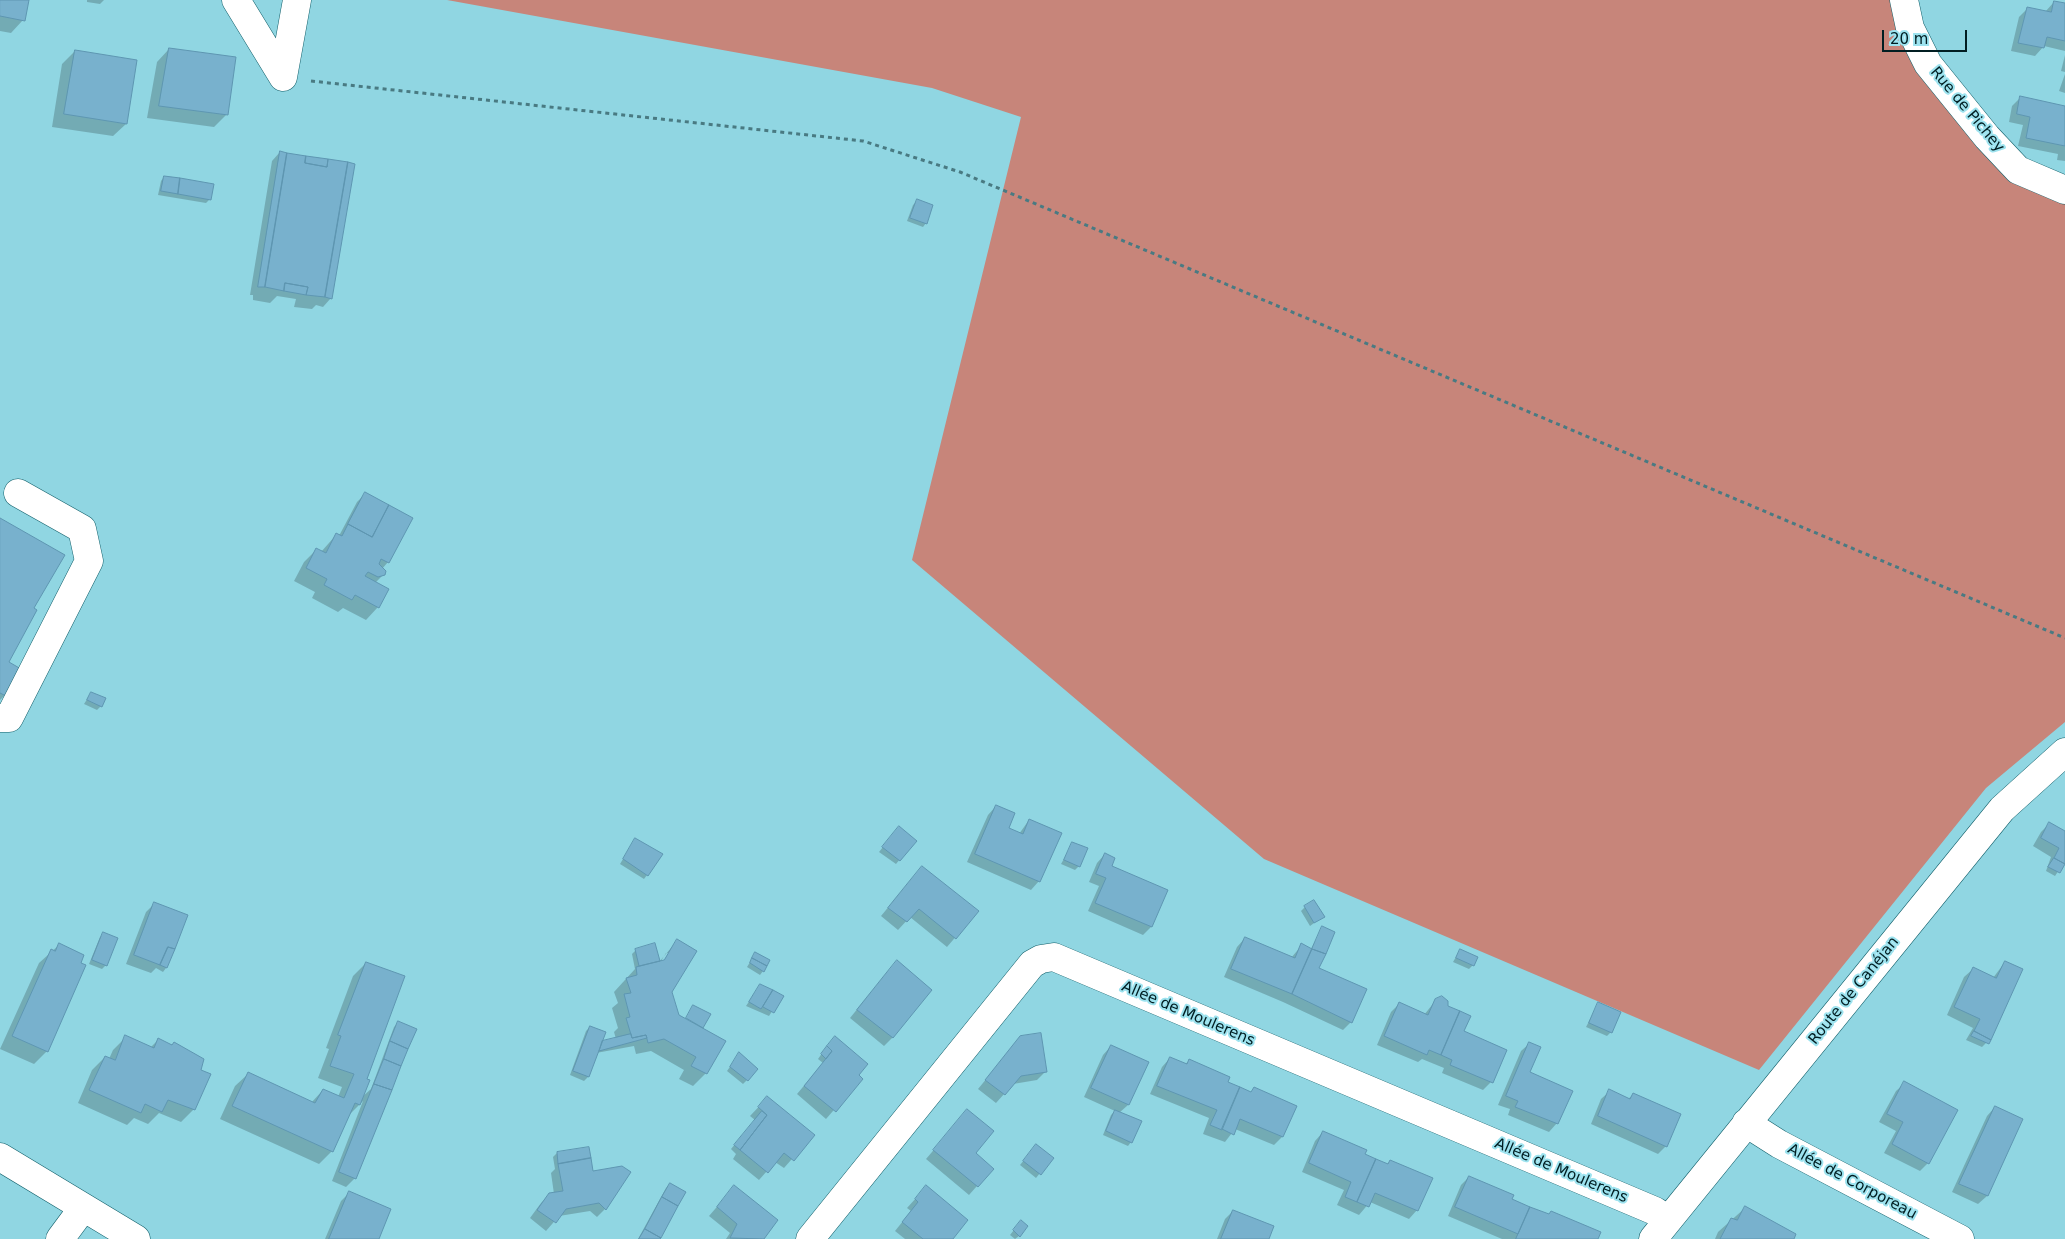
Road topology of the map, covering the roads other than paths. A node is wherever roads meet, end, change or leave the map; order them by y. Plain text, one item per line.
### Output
1 (236, 0) edge
2 (297, 0) edge
3 (1904, 0) edge
4 (2065, 190) edge
5 (18, 493) dead end
6 (0, 718) edge
7 (2065, 752) edge
8 (1746, 1123) junction
9 (0, 1157) edge
10 (83, 1208) junction
11 (1660, 1229) edge
12 (60, 1239) edge
13 (136, 1239) edge
14 (810, 1239) edge
15 (1960, 1239) edge

1 - 2 street
3 - 4 street, Rue de Pichey
5 - 6 street
7 - 8 street, Route de Canéjan
8 - 11 street, Route de Canéjan
8 - 15 street, Allée de Corporeau
9 - 10 street
10 - 12 street
10 - 13 street
11 - 14 street, Allée de Moulerens

